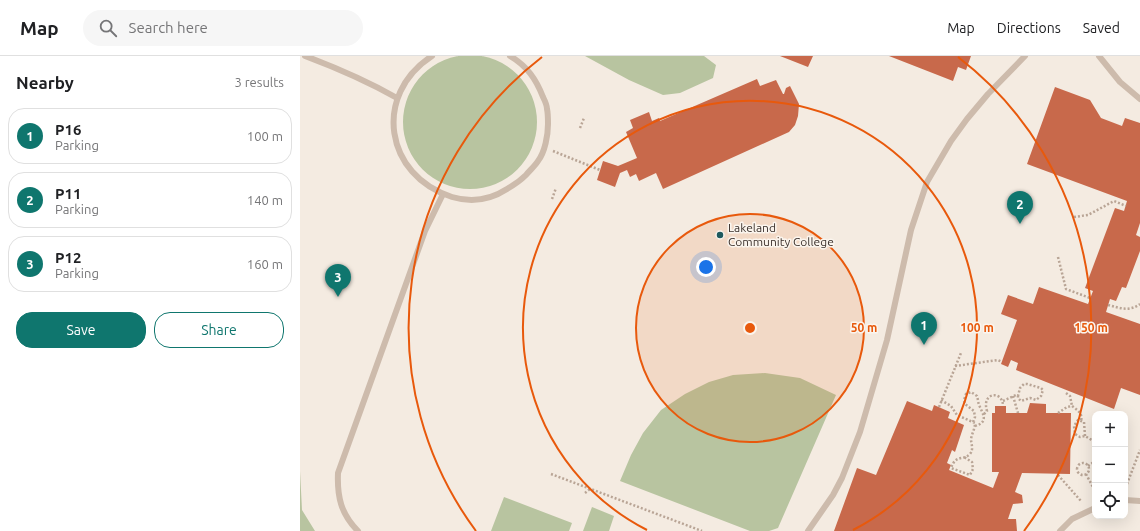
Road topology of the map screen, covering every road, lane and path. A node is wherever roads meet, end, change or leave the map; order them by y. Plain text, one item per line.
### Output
1 (305, 56) edge
2 (432, 56) edge
3 (510, 56) edge
4 (1025, 56) edge
5 (1099, 56) edge
6 (397, 98) junction
7 (1140, 99) edge
8 (584, 118) dead end
9 (580, 128) dead end
10 (552, 151) dead end
11 (600, 170) dead end
12 (556, 188) dead end
13 (443, 194) junction
14 (552, 199) dead end
15 (1126, 206) dead end
16 (1074, 217) dead end
17 (1058, 257) dead end
18 (1090, 298) dead end
19 (1140, 304) edge
20 (1108, 305) dead end
21 (961, 353) dead end
22 (1002, 362) dead end
23 (955, 366) junction
24 (1066, 394) dead end
25 (1013, 396) junction
26 (1018, 396) junction
27 (941, 400) junction
28 (1003, 401) junction
29 (1003, 406) dead end
30 (1072, 406) junction
31 (939, 407) dead end
32 (1018, 413) dead end
33 (1058, 413) dead end
34 (984, 414) junction
35 (1082, 421) junction
36 (973, 422) junction
37 (975, 426) junction
38 (1085, 436) junction
39 (1092, 440) edge
40 (1140, 450) edge
41 (964, 457) junction
42 (1092, 463) edge
43 (1088, 466) junction
44 (551, 474) dead end
45 (1086, 474) junction
46 (1058, 475) dead end
47 (1127, 483) edge
48 (1092, 485) edge
49 (590, 489) junction
50 (584, 493) dead end
51 (1128, 500) edge
52 (1081, 501) dead end
53 (1140, 501) edge
54 (1092, 509) edge
55 (358, 531) edge
56 (702, 531) edge
57 (808, 531) edge
58 (1060, 531) edge

1 - 6 lane
2 - 6 lane
3 - 13 lane
4 - 57 lane
5 - 7 lane
6 - 13 lane
8 - 9 path
10 - 11 path
12 - 14 path
13 - 55 lane
15 - 16 path
17 - 18 path
19 - 20 path
21 - 23 path
22 - 23 path
23 - 27 path
24 - 30 path
25 - 26 path
25 - 28 path
25 - 32 path
26 - 26 path
27 - 31 path
27 - 36 path
28 - 29 path
28 - 34 path
30 - 33 path
30 - 35 path
34 - 36 path
34 - 37 path
35 - 38 path
35 - 38 path
36 - 37 path
37 - 41 path
38 - 39 path
40 - 47 path
41 - 41 path
42 - 43 path
43 - 45 path
43 - 45 path
44 - 49 path
45 - 48 path
46 - 52 path
49 - 50 path
49 - 56 path
51 - 53 lane
54 - 58 lane

